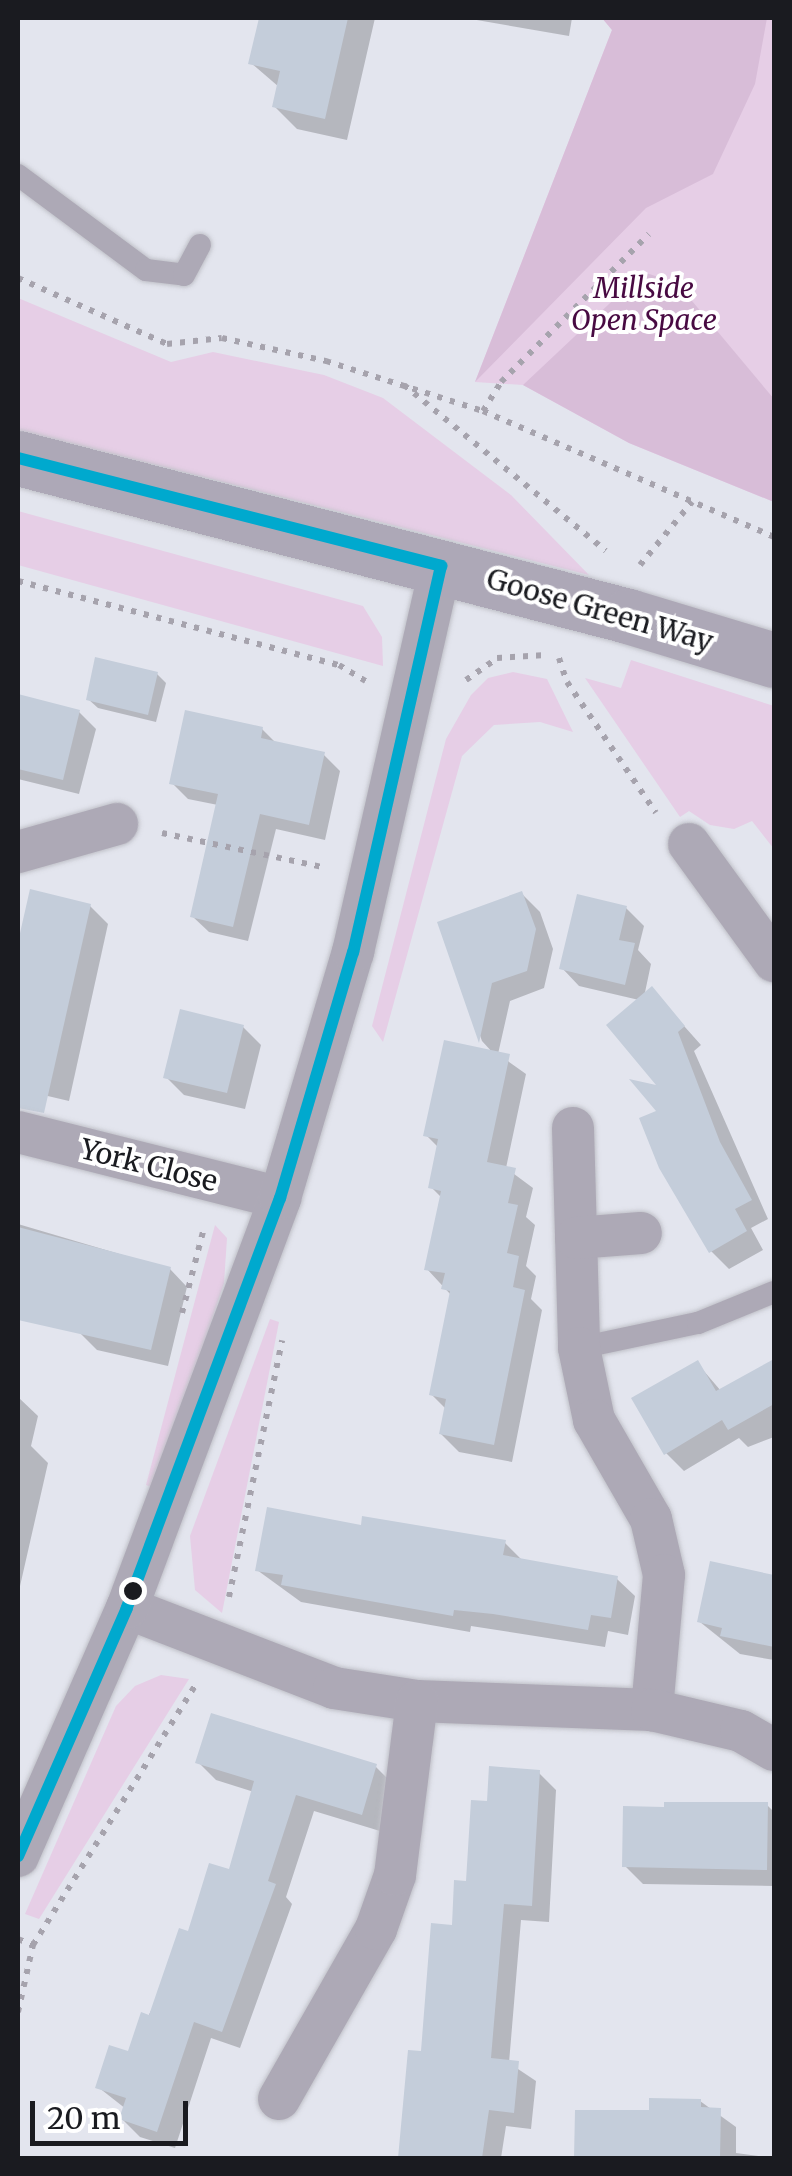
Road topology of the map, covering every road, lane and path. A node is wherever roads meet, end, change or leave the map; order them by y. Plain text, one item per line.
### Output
1 (18, 175) edge
2 (649, 234) dead end
3 (200, 245) dead end
4 (18, 278) edge
5 (404, 385) junction
6 (483, 411) junction
7 (18, 458) edge
8 (692, 502) junction
9 (774, 537) edge
10 (441, 566) junction
11 (18, 580) edge
12 (631, 595) junction
13 (559, 658) junction
14 (774, 660) edge
15 (577, 661) dead end
16 (409, 706) junction
17 (117, 824) joint
18 (18, 852) edge
19 (713, 856) joint
20 (370, 877) junction
21 (774, 960) edge
22 (573, 1128) dead end
23 (18, 1132) edge
24 (280, 1198) junction
25 (642, 1233) dead end
26 (576, 1238) junction
27 (774, 1292) edge
28 (580, 1348) junction
29 (126, 1608) junction
30 (417, 1701) junction
31 (652, 1710) junction
32 (774, 1750) edge
33 (18, 1856) edge
34 (18, 1939) edge
35 (33, 1945) dead end
36 (279, 2099) dead end

1 - 3 lane
2 - 6 path
4 - 5 path
5 - 6 path
5 - 12 path
6 - 8 path
7 - 10 main road, Goose Green Way
8 - 9 path
8 - 12 path
10 - 12 main road, Goose Green Way
10 - 16 street
11 - 16 path
12 - 14 main road, Goose Green Way
13 - 15 path
13 - 16 path
13 - 19 path
16 - 20 street
17 - 18 street
17 - 20 path
19 - 21 street
20 - 24 street
22 - 26 street
23 - 24 street, York Close
24 - 29 street
25 - 26 street
26 - 28 street
27 - 28 lane
28 - 31 street
29 - 30 street
29 - 33 street
30 - 31 street
30 - 36 street
31 - 32 street
34 - 35 path

